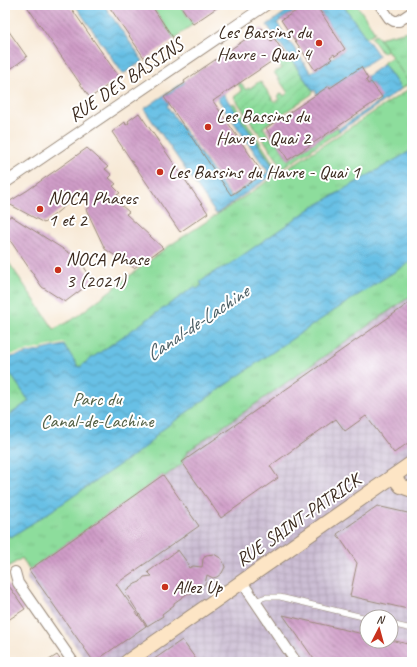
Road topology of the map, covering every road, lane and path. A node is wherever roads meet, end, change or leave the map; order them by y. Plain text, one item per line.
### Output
1 (266, 5) edge
2 (380, 5) edge
3 (412, 12) edge
4 (5, 183) edge
5 (412, 463) edge
6 (394, 476) junction
7 (412, 490) edge
8 (15, 572) dead end
9 (242, 582) junction
10 (254, 601) junction
11 (359, 616) edge
12 (399, 626) edge
13 (412, 629) edge
14 (73, 662) edge
15 (127, 662) edge
16 (296, 662) edge

1 - 4 street, RUE DES BASSINS
2 - 3 street
5 - 6 main road, RUE SAINT-PATRICK
6 - 7 main road
6 - 9 main road, RUE SAINT-PATRICK
8 - 14 street
9 - 10 street
9 - 15 main road, RUE SAINT-PATRICK
10 - 11 lane
10 - 16 street
12 - 13 lane

